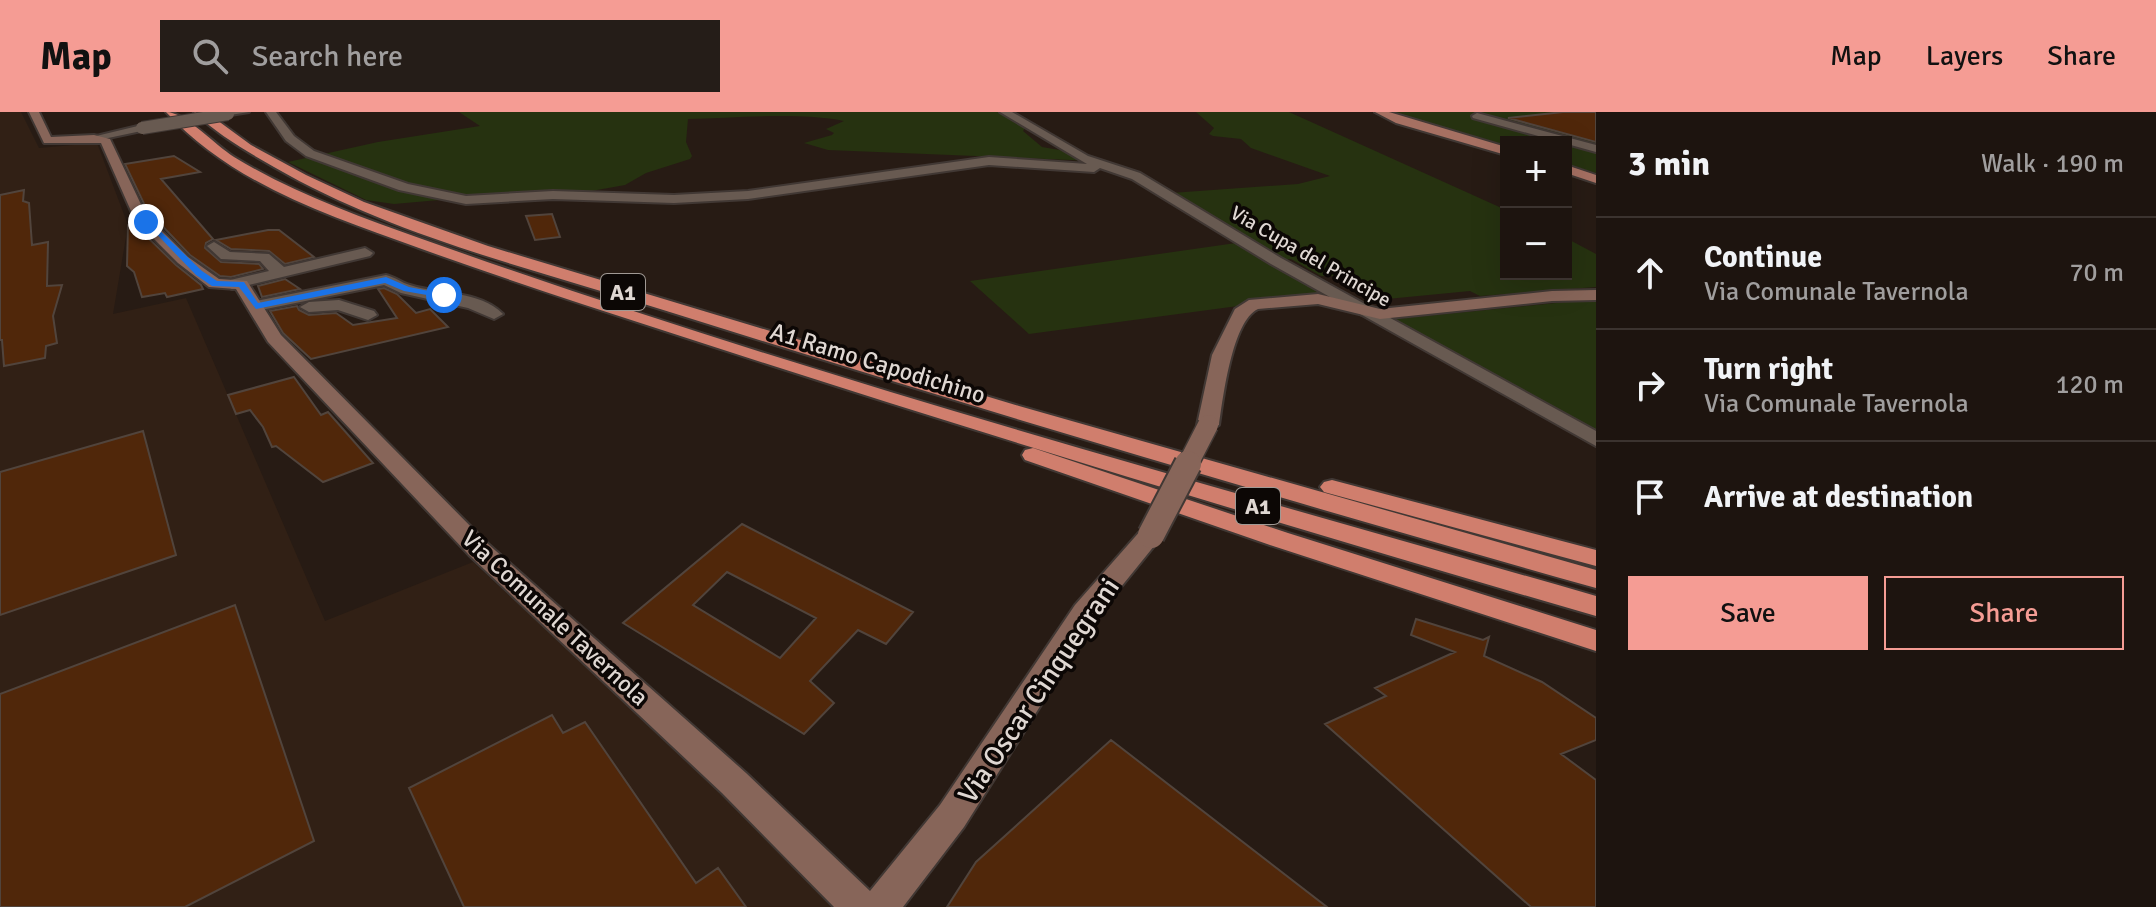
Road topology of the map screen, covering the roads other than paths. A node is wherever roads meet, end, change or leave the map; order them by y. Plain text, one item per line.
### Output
1 (34, 112) edge
2 (171, 112) edge
3 (199, 112) edge
4 (244, 112) edge
5 (271, 112) edge
6 (1005, 112) edge
7 (1380, 112) edge
8 (1477, 116) dead end
9 (94, 138) junction
10 (1500, 149) edge
11 (1596, 149) edge
12 (1112, 170) junction
13 (1572, 171) edge
14 (1596, 179) edge
15 (214, 246) dead end
16 (365, 253) dead end
17 (279, 271) junction
18 (232, 284) junction
19 (1596, 295) edge
20 (259, 312) junction
21 (1368, 313) junction
22 (494, 314) dead end
23 (368, 315) dead end
24 (921, 406) junction
25 (1066, 428) junction
26 (1596, 440) edge
27 (1596, 558) edge
28 (1596, 579) edge
29 (1596, 606) edge
30 (1596, 641) edge
31 (860, 907) edge
32 (880, 907) edge

1 - 9 street
2 - 24 highway, A1 Ramo Capodichino / A1
3 - 25 highway, A1 Ramo Capodichino / A1
4 - 9 street, bridge
5 - 12 street
6 - 12 street, Via Cupa del Principe
7 - 10 main road
8 - 11 street
9 - 18 street, Via Comunale Tavernola
12 - 21 street, Via Cupa del Principe
13 - 14 main road
15 - 17 street
16 - 17 street
17 - 18 street
18 - 20 street, Via Comunale Tavernola
19 - 21 street
20 - 22 street
20 - 23 street
20 - 31 street, Via Comunale Tavernola
21 - 26 street, Via Cupa del Principe
21 - 32 street, Via Oscar Cinquegrani, bridge
24 - 29 highway, A1 Ramo Capodichino / A1
24 - 30 highway
25 - 27 highway
25 - 28 highway, A1 Ramo Capodichino / A1

